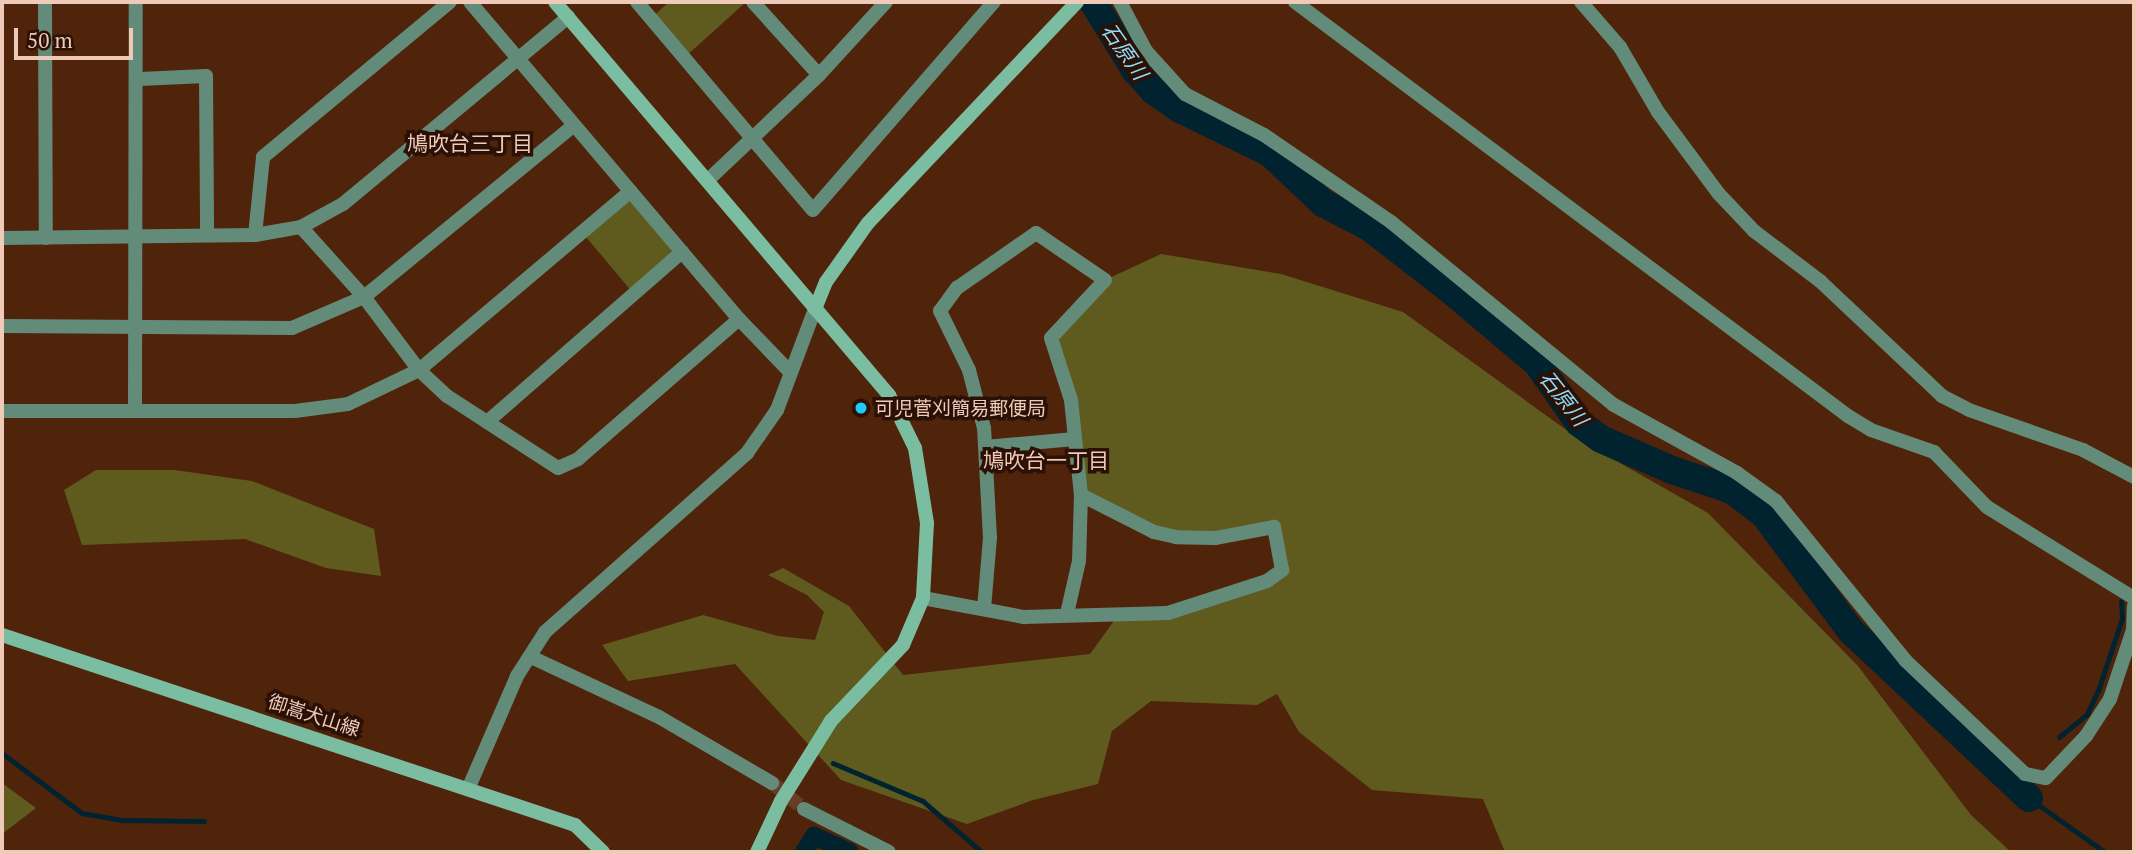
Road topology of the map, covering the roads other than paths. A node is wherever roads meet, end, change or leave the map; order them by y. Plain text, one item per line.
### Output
1 (45, 2) edge
2 (136, 2) edge
3 (450, 2) edge
4 (470, 2) edge
5 (555, 2) edge
6 (637, 2) edge
7 (886, 2) edge
8 (994, 2) edge
9 (1120, 2) edge
10 (1295, 2) edge
11 (1581, 2) edge
12 (755, 3) edge
13 (1072, 7) edge
14 (568, 17) junction
15 (517, 57) junction
16 (819, 75) junction
17 (139, 79) junction
18 (574, 125) junction
19 (754, 138) junction
20 (708, 180) junction
21 (631, 191) junction
22 (301, 227) junction
23 (207, 235) junction
24 (255, 235) junction
25 (139, 237) junction
26 (2, 238) edge
27 (46, 238) junction
28 (682, 252) junction
29 (364, 297) junction
30 (816, 309) junction
31 (739, 320) junction
32 (2, 326) edge
33 (137, 327) junction
34 (419, 370) junction
35 (789, 371) junction
36 (135, 409) junction
37 (2, 411) edge
38 (487, 422) junction
39 (1075, 439) junction
40 (985, 447) junction
41 (2134, 477) edge
42 (1081, 495) junction
43 (923, 598) junction
44 (2134, 598) edge
45 (2134, 607) edge
46 (984, 609) junction
47 (1067, 614) junction
48 (2, 635) edge
49 (531, 657) junction
50 (772, 783) tunnel mouth
51 (470, 787) junction
52 (804, 810) tunnel mouth
53 (603, 852) edge
54 (757, 852) edge
55 (889, 852) edge

1 - 27 street
2 - 17 street
3 - 24 street
4 - 15 street
5 - 14 street
6 - 19 street
7 - 16 street
8 - 19 street
9 - 45 street
10 - 44 street
11 - 41 street
12 - 16 street
13 - 30 street
14 - 15 street
14 - 20 street
15 - 18 street
15 - 22 street
16 - 19 street
17 - 23 street
17 - 25 street
18 - 21 street
18 - 29 street
19 - 20 street
20 - 30 street
21 - 28 street
21 - 34 street
22 - 24 street
22 - 29 street
23 - 24 street
23 - 25 street
25 - 27 street
25 - 33 street
26 - 27 street
28 - 31 street
28 - 38 street
29 - 33 street
29 - 34 street
30 - 35 street
30 - 43 street
31 - 35 street
31 - 38 street
32 - 33 street
33 - 36 street
34 - 36 street
34 - 38 street
35 - 49 street
36 - 37 street
39 - 40 street
39 - 40 street
39 - 42 street
40 - 46 street
42 - 47 street
42 - 47 street
43 - 46 street
43 - 54 street
46 - 47 street
48 - 51 street, 御嵩犬山線
49 - 50 street
49 - 51 street
51 - 53 street, 御嵩犬山線
52 - 55 street

